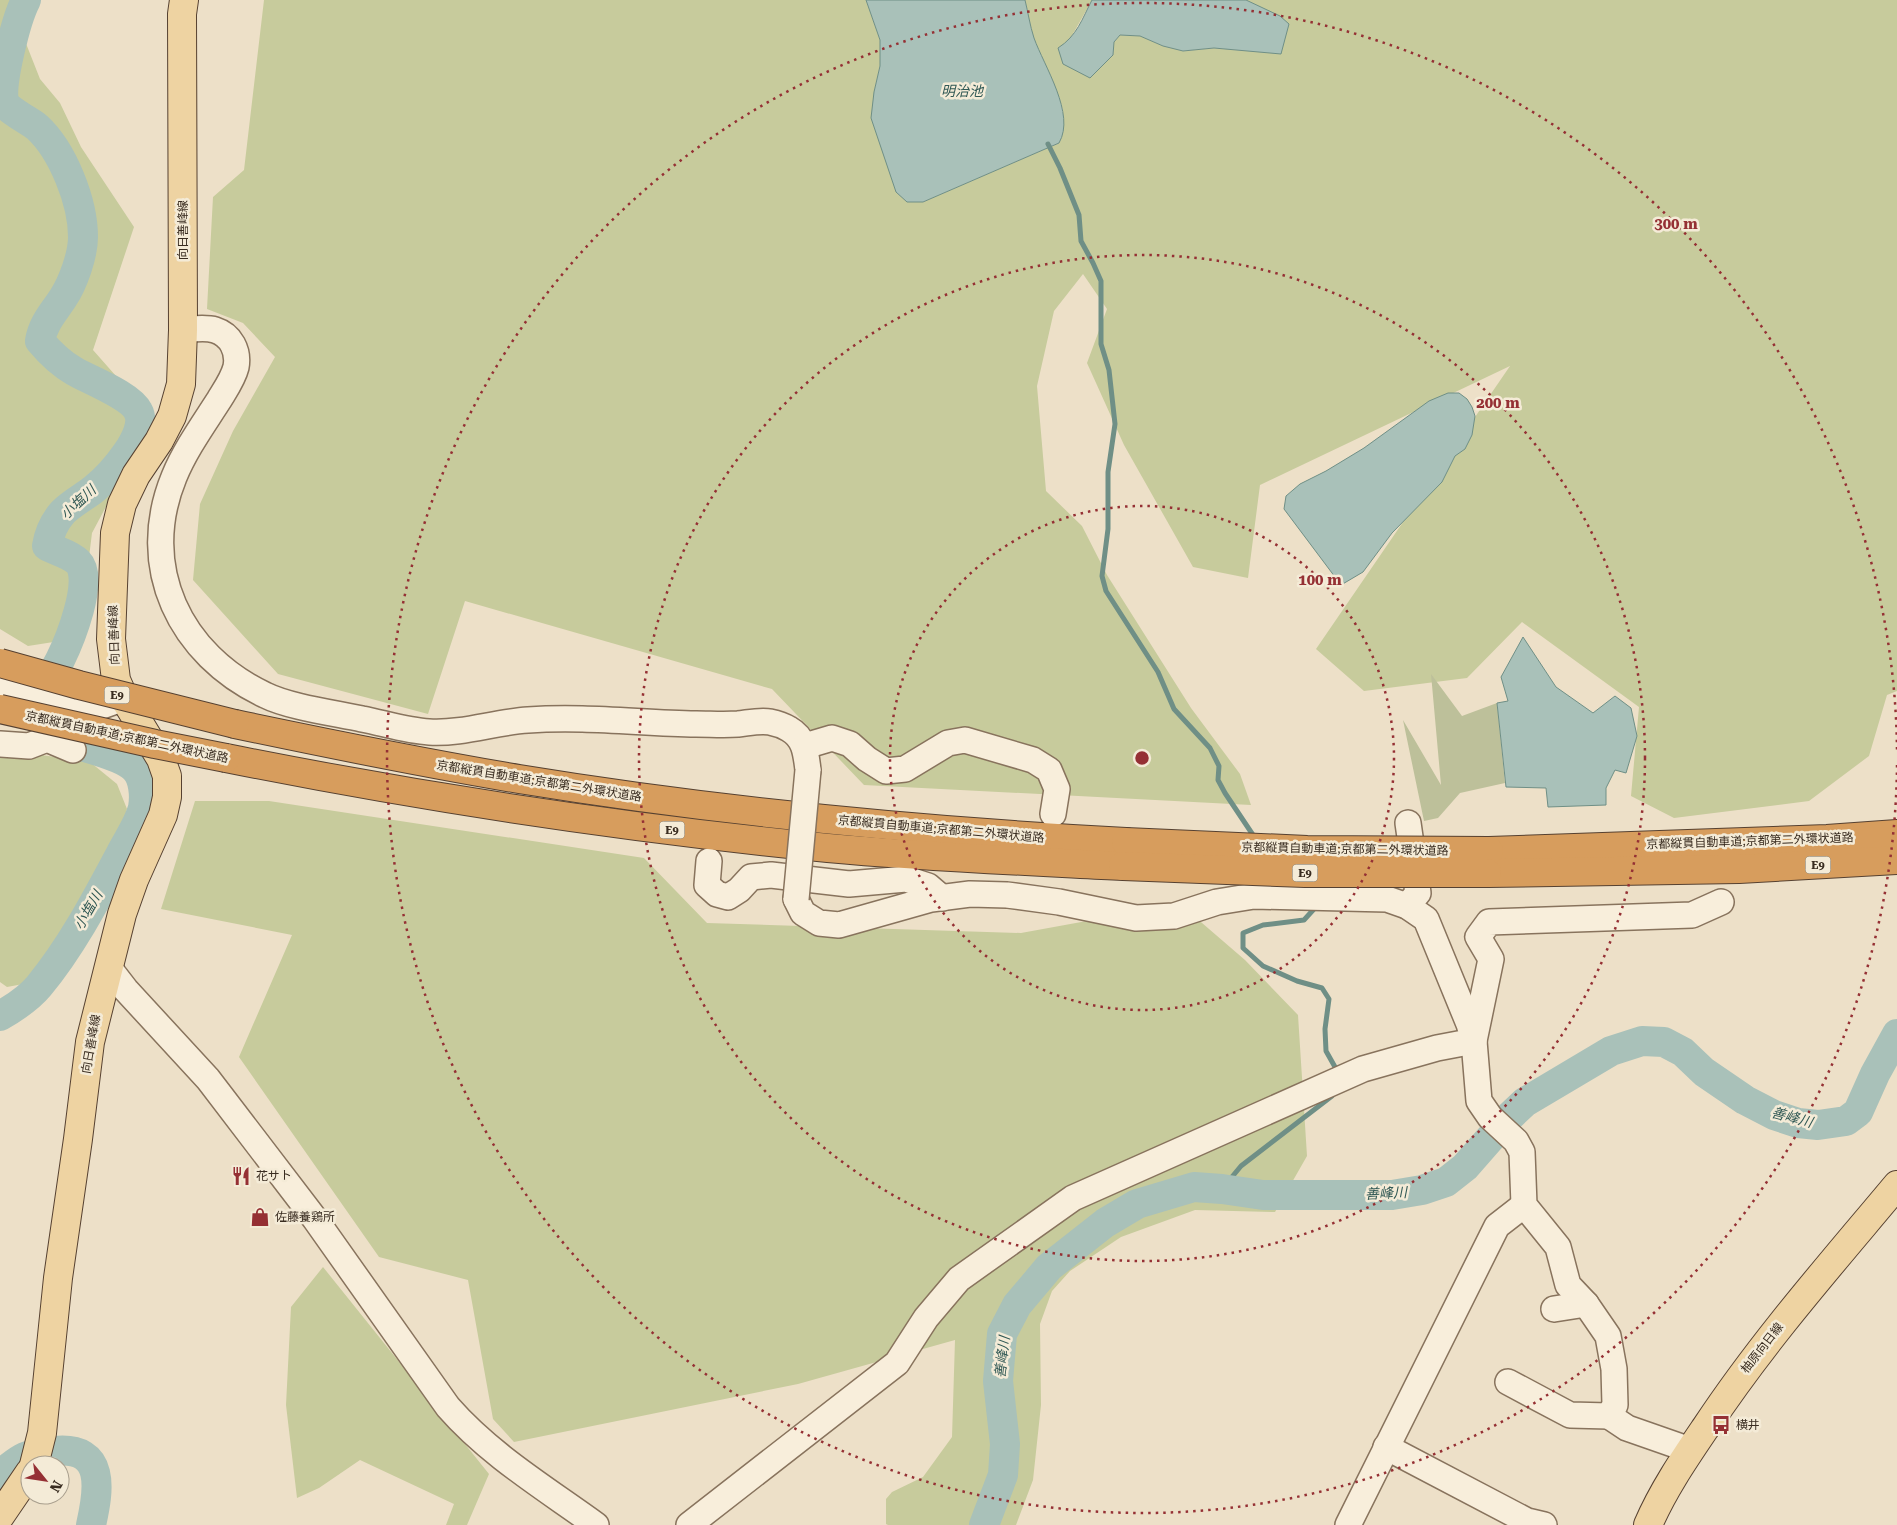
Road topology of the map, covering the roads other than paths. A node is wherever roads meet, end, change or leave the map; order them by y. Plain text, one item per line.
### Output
1 (184, 0) edge
2 (183, 330) junction
3 (0, 662) edge
4 (4, 693) edge
5 (124, 698) junction
6 (0, 744) edge
7 (73, 750) dead end
8 (807, 758) junction
9 (1053, 814) dead end
10 (1408, 823) dead end
11 (1897, 834) edge
12 (1124, 854) junction
13 (1897, 860) edge
14 (709, 861) dead end
15 (1488, 862) junction
16 (942, 898) junction
17 (1721, 902) dead end
18 (1407, 906) junction
19 (109, 968) junction
20 (1474, 1041) junction
21 (1897, 1185) edge
22 (1524, 1205) junction
23 (1586, 1304) junction
24 (1554, 1309) dead end
25 (1508, 1382) dead end
26 (1609, 1416) junction
27 (1386, 1448) junction
28 (1690, 1450) junction
29 (36, 1455) edge
30 (20, 1485) edge
31 (0, 1516) edge
32 (596, 1525) edge
33 (689, 1525) edge
34 (1348, 1525) edge
35 (1544, 1525) edge
36 (1648, 1525) edge

1 - 2 main road, 向日善峰線
2 - 5 main road, 向日善峰線
2 - 8 street
3 - 12 highway, 京都縦貫自動車道;京都第二外環状道路 / E9, bridge
4 - 5 street
4 - 12 highway, 京都縦貫自動車道;京都第二外環状道路 / E9, bridge
5 - 19 main road, 向日善峰線
6 - 7 street
8 - 9 street
8 - 16 street, bridge
10 - 18 street
11 - 15 highway, 京都縦貫自動車道;京都第二外環状道路 / E9
12 - 15 highway, 京都縦貫自動車道;京都第二外環状道路 / E9, bridge
13 - 15 highway, 京都縦貫自動車道;京都第二外環状道路 / E9
14 - 16 street
16 - 18 street
17 - 20 street
18 - 20 street
19 - 29 main road, 向日善峰線
19 - 32 street
20 - 22 street
20 - 33 street
21 - 28 main road, 柚原向日線
22 - 23 street
22 - 27 street
23 - 24 street
23 - 26 street
25 - 26 street
26 - 28 street
27 - 34 street
27 - 35 street
28 - 36 main road, 柚原向日線
30 - 31 main road, 向日善峰線

